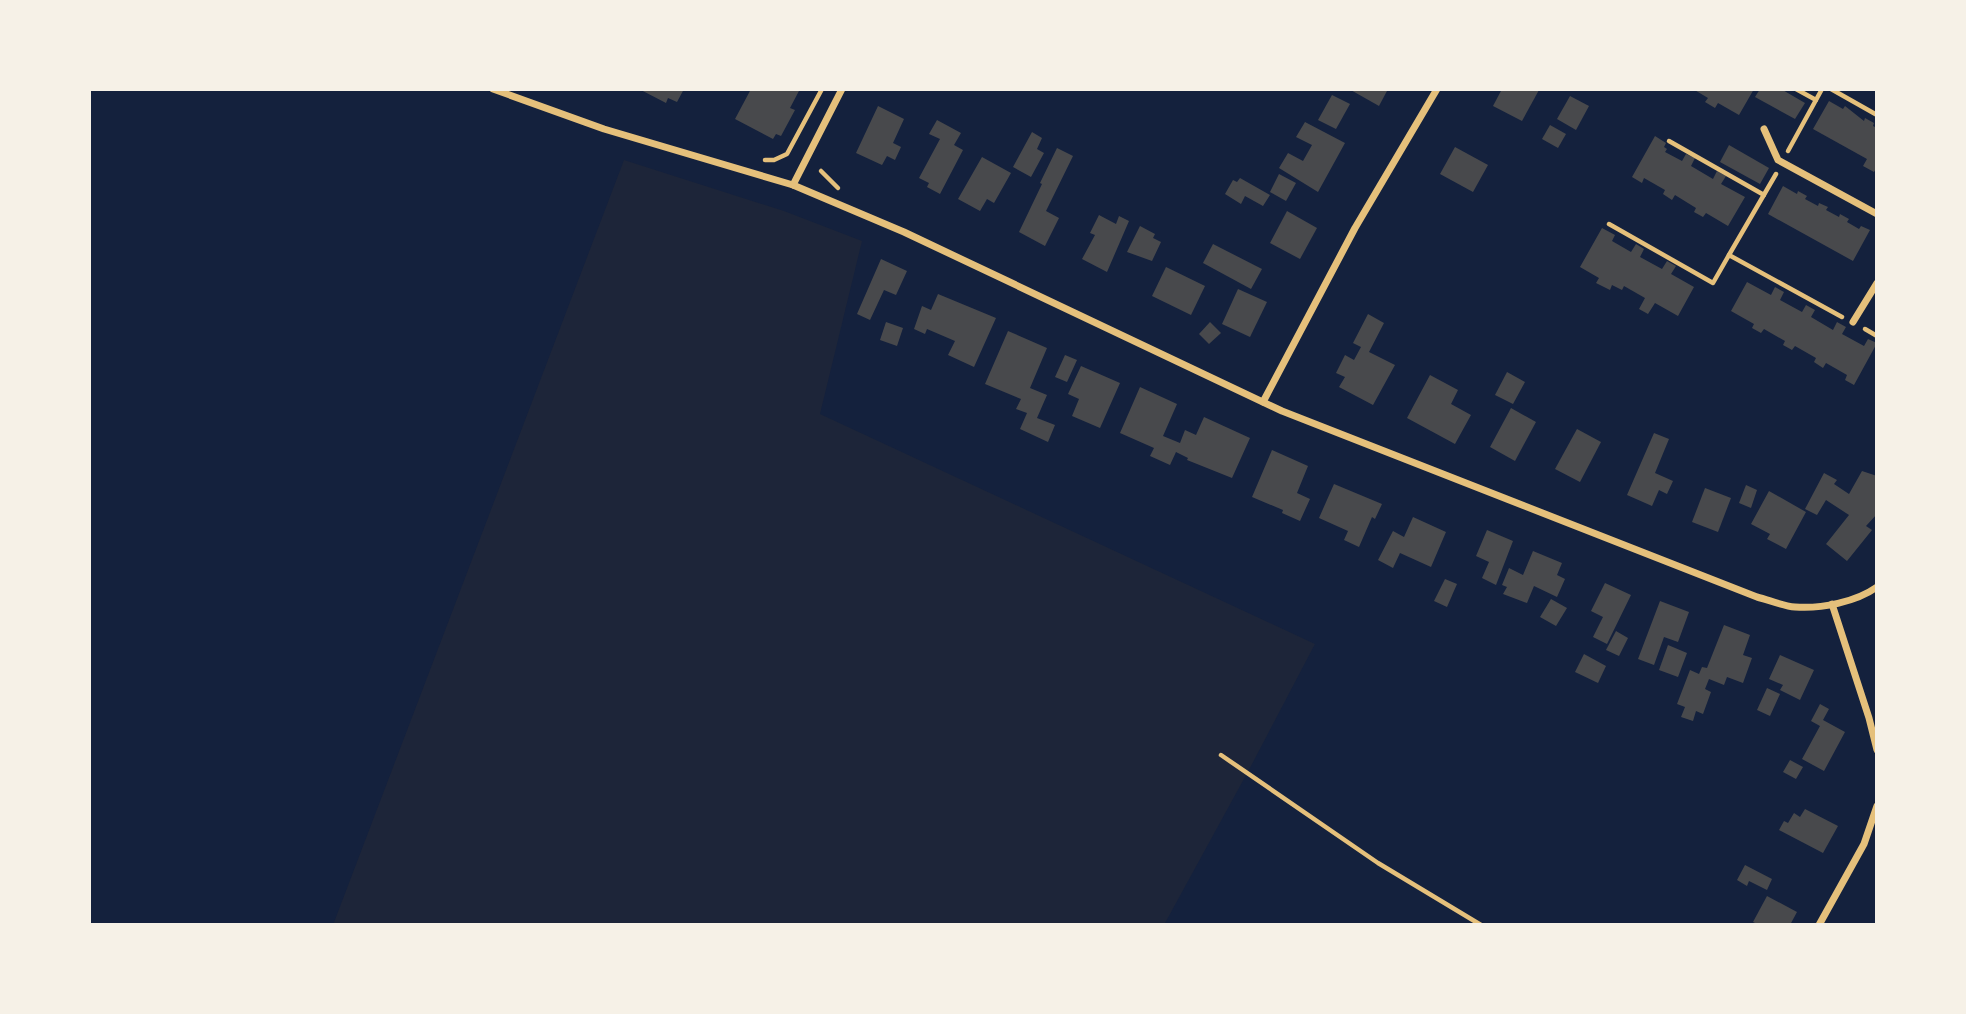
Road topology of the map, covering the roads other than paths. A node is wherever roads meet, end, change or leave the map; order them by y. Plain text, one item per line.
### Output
1 (493, 89) edge
2 (842, 89) edge
3 (1437, 89) edge
4 (1764, 129) dead end
5 (793, 185) junction
6 (1877, 214) edge
7 (1877, 283) edge
8 (1853, 322) road end
9 (1262, 402) junction
10 (1877, 587) edge
11 (1832, 604) junction
12 (1877, 750) edge
13 (1877, 806) edge
14 (1819, 925) edge

1 - 5 street
2 - 5 street
3 - 9 street
4 - 6 street
5 - 9 street
7 - 8 street
9 - 11 street
10 - 11 street
11 - 12 street
13 - 14 street

